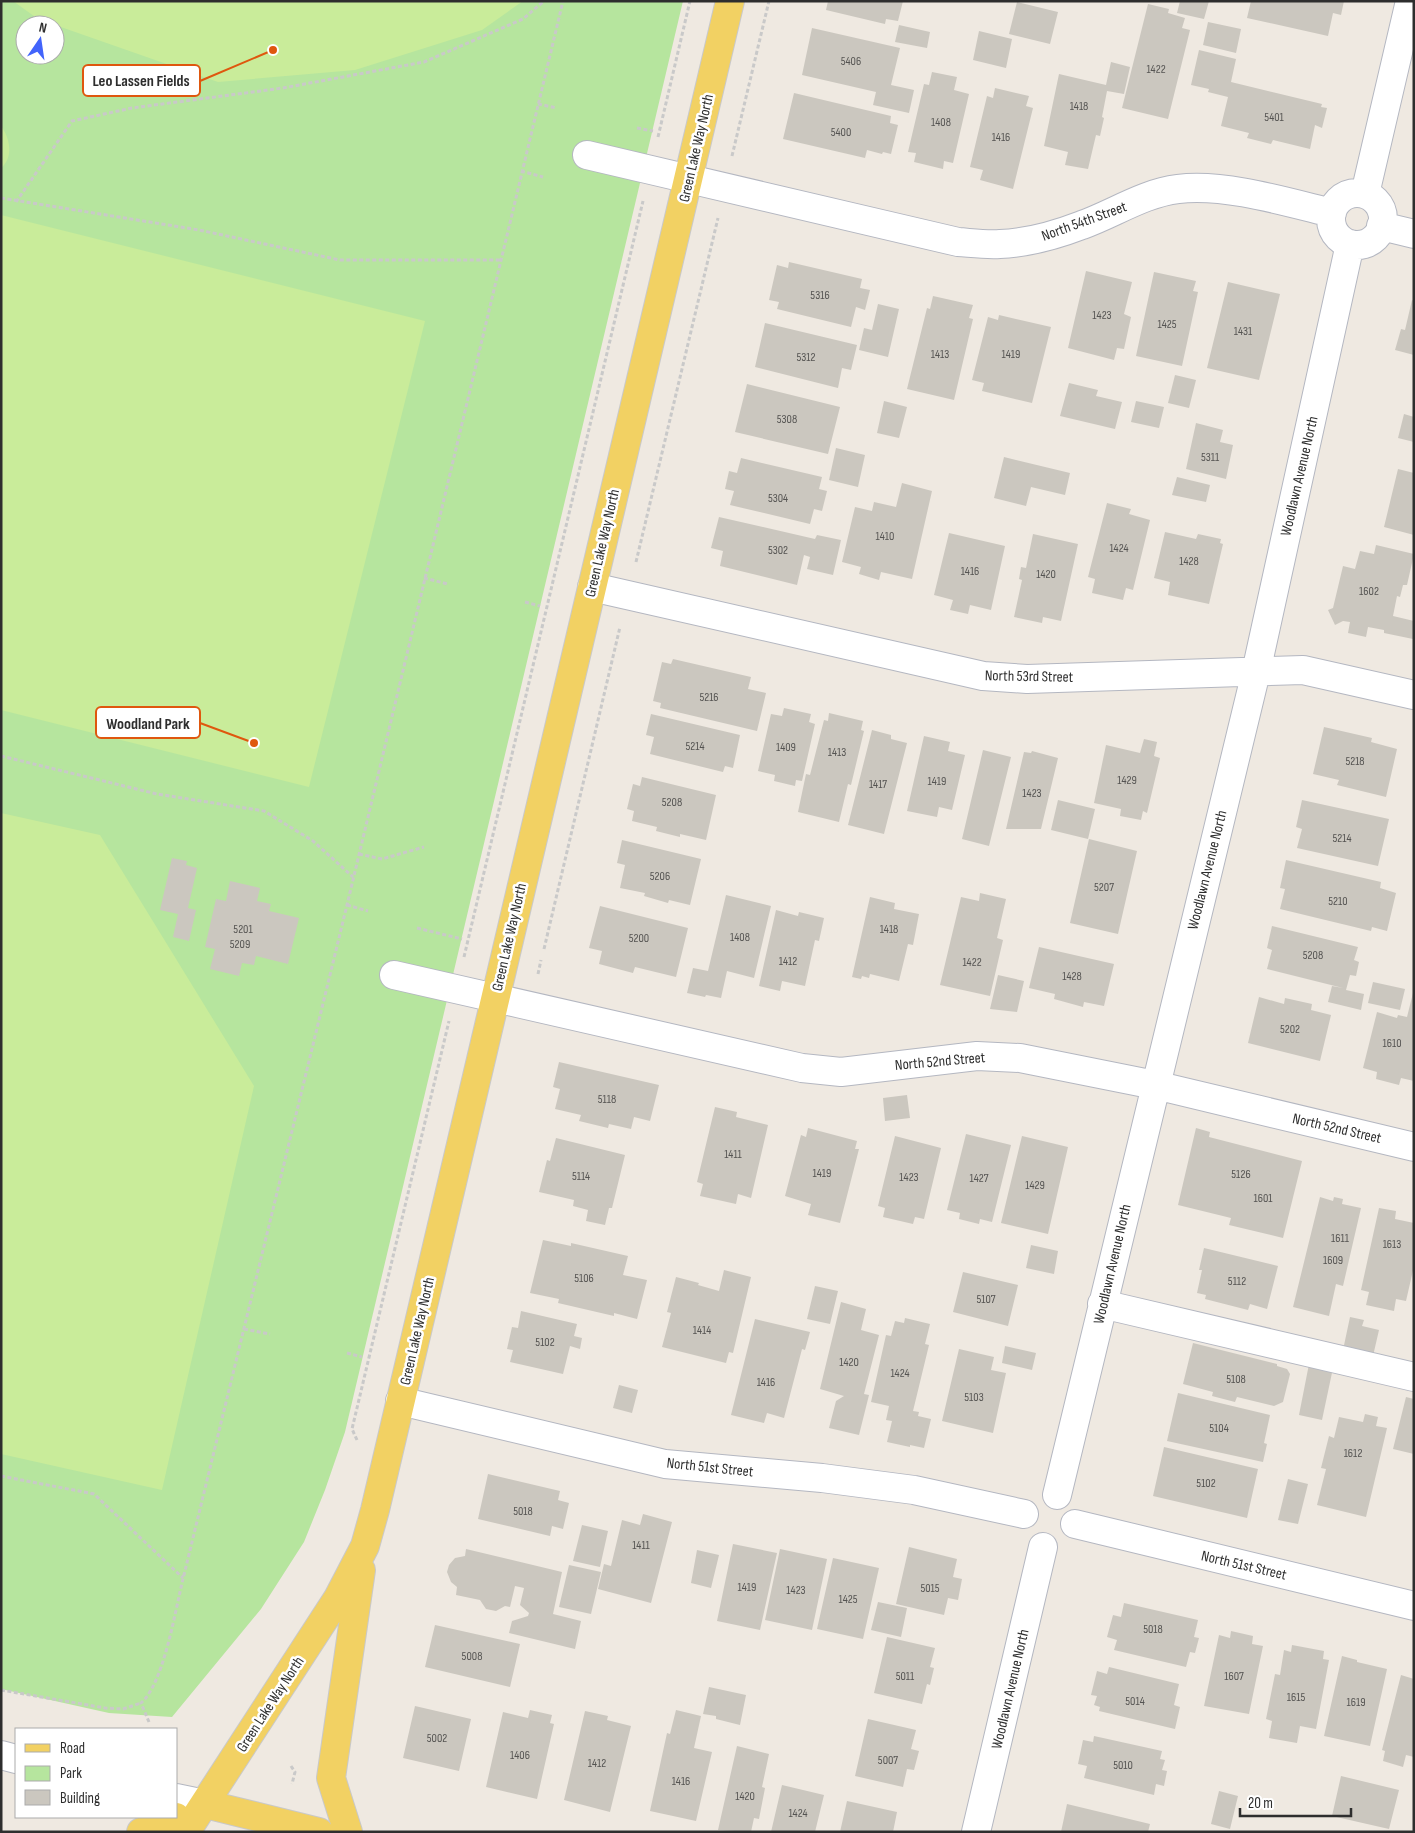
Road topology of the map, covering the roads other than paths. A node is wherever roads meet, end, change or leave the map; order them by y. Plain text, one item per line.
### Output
1 (730, 1) edge
2 (1410, 1) edge
3 (587, 155) dead end
4 (688, 180) junction
5 (1365, 194) junction
6 (1332, 213) junction
7 (1381, 226) junction
8 (1414, 234) edge
9 (1350, 244) junction
10 (592, 587) junction
11 (1256, 672) junction
12 (1414, 695) edge
13 (394, 975) dead end
14 (495, 998) junction
15 (1155, 1085) junction
16 (1414, 1147) edge
17 (1102, 1304) junction
18 (1414, 1377) edge
19 (400, 1401) junction
20 (1057, 1495) junction
21 (1024, 1514) junction
22 (1075, 1524) junction
23 (364, 1546) junction
24 (1043, 1547) junction
25 (1414, 1606) edge
26 (1, 1755) edge
27 (15, 1759) edge
28 (178, 1798) edge
29 (205, 1804) junction
30 (178, 1816) edge
31 (174, 1818) edge
32 (141, 1832) edge
33 (186, 1832) edge
34 (319, 1832) edge
35 (348, 1832) edge
36 (976, 1832) edge

1 - 4 main road, Green Lake Way North
2 - 5 street
3 - 4 street, North 54th Street
4 - 6 street, North 54th Street
4 - 10 main road, Green Lake Way North
5 - 6 street
5 - 7 street
6 - 9 street
7 - 8 street
7 - 9 street
9 - 11 street, Woodlawn Avenue North
10 - 11 street, North 53rd Street
10 - 14 main road, Green Lake Way North
11 - 12 street, North 53rd Street
11 - 15 street, Woodlawn Avenue North
13 - 14 street, North 52nd Street
14 - 15 street, North 52nd Street
14 - 19 main road, Green Lake Way North
15 - 16 street, North 52nd Street
15 - 17 street, Woodlawn Avenue North
17 - 18 street
17 - 20 street, Woodlawn Avenue North
19 - 21 street, North 51st Street
19 - 23 main road, Green Lake Way North
20 - 21 street
20 - 22 street
21 - 24 street
22 - 24 street
22 - 25 street, North 51st Street
23 - 29 main road, Green Lake Way North
23 - 35 main road
24 - 36 street, Woodlawn Avenue North
26 - 27 street
28 - 29 street
29 - 30 main road
29 - 33 main road, Green Lake Way North
29 - 34 main road
31 - 32 main road

